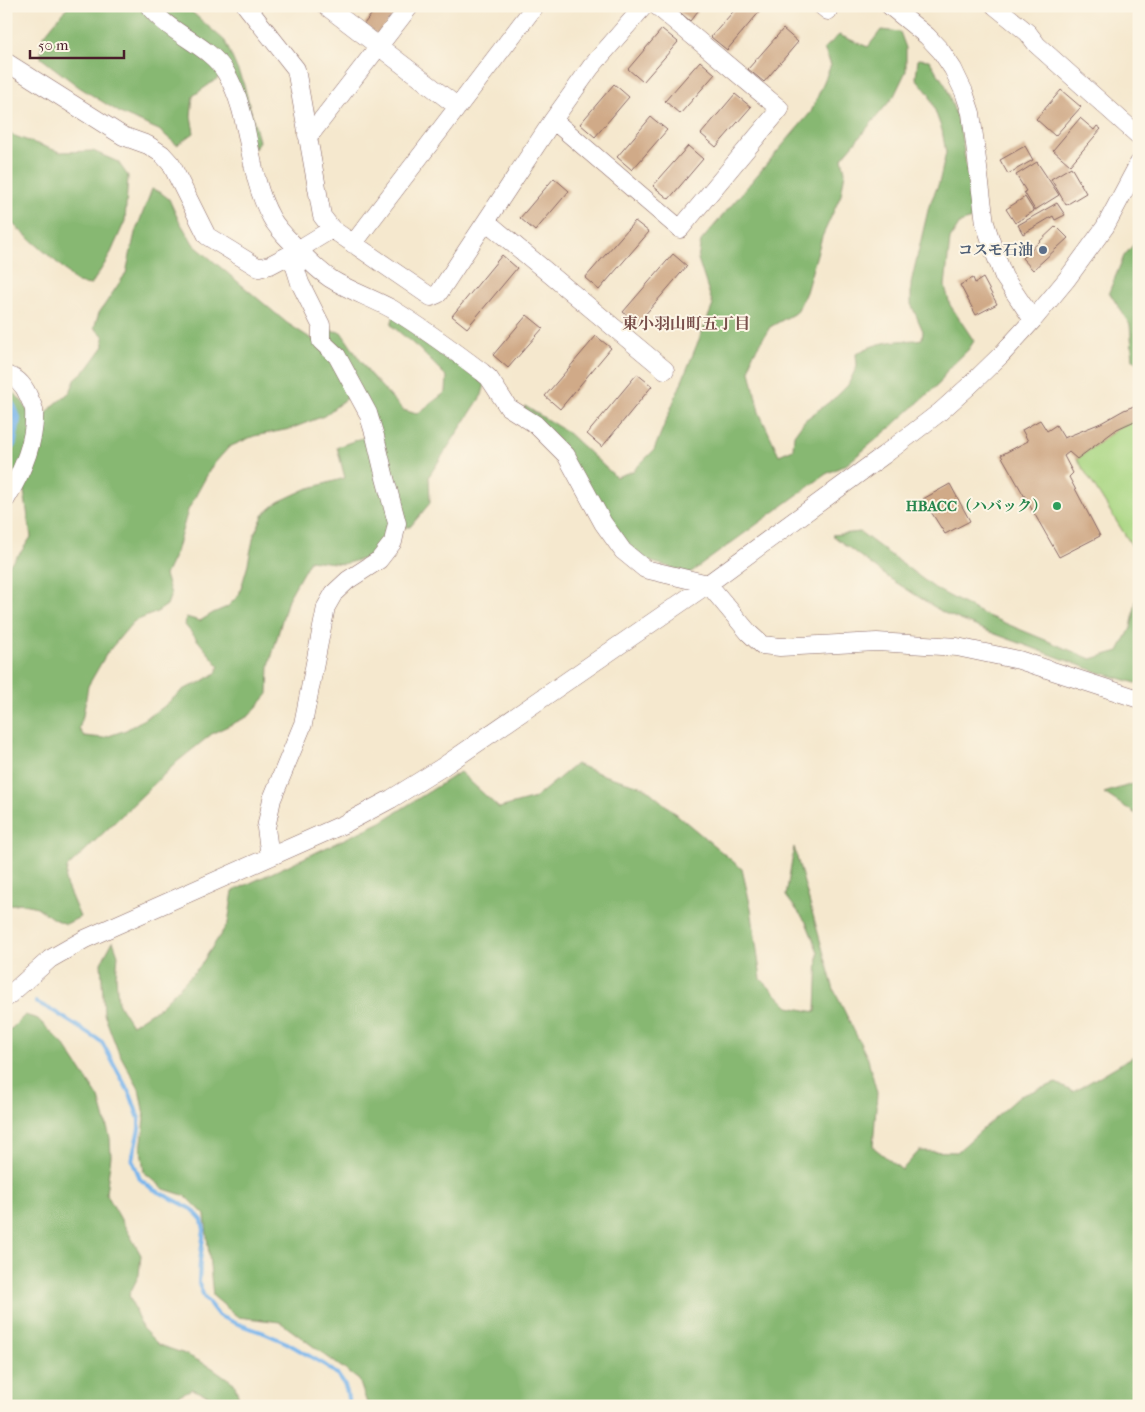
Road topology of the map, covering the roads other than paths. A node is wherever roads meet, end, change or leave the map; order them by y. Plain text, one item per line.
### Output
1 (149, 6) edge
2 (246, 6) edge
3 (326, 6) edge
4 (410, 6) edge
5 (535, 6) edge
6 (644, 6) edge
7 (657, 6) edge
8 (890, 6) edge
9 (995, 6) edge
10 (379, 46) junction
11 (6, 62) edge
12 (458, 107) junction
13 (553, 120) junction
14 (307, 135) junction
15 (1139, 136) edge
16 (1139, 163) edge
17 (487, 222) junction
18 (332, 229) junction
19 (353, 244) junction
20 (295, 252) junction
21 (1033, 320) junction
22 (665, 370) dead end
23 (6, 375) edge
24 (6, 499) edge
25 (708, 584) junction
26 (1139, 699) edge
27 (270, 857) junction
28 (6, 998) edge

1 - 20 street
2 - 14 street
3 - 10 street
4 - 10 street
5 - 12 street
6 - 13 street
7 - 13 street
8 - 21 street
9 - 15 street
10 - 12 street
10 - 14 street
11 - 20 street
12 - 19 street
13 - 17 street
14 - 18 street
16 - 21 street
17 - 19 street
17 - 22 street
18 - 19 street
18 - 20 street
20 - 25 street
20 - 27 street
21 - 25 street
23 - 24 street
25 - 26 street
25 - 27 street
27 - 28 street

